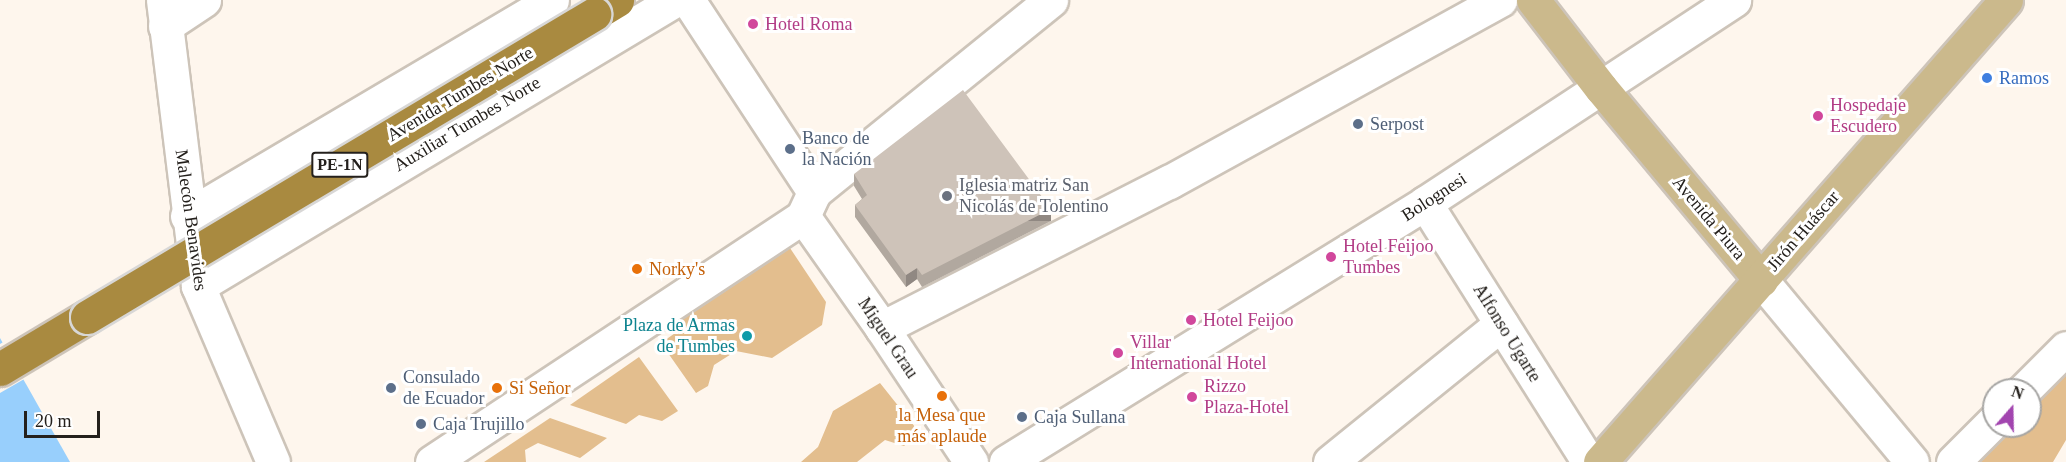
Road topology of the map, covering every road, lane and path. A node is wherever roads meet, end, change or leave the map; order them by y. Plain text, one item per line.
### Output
1 (204, 0) edge
2 (552, 0) edge
3 (675, 0) edge
4 (688, 0) edge
5 (1051, 0) edge
6 (1500, 0) edge
7 (1533, 0) edge
8 (1734, 0) edge
9 (2006, 0) edge
10 (606, 7) edge
11 (164, 13) edge
12 (1601, 88) junction
13 (808, 204) junction
14 (1425, 204) junction
15 (188, 216) junction
16 (1761, 280) junction
17 (198, 286) junction
18 (1501, 324) junction
19 (882, 328) junction
20 (2066, 348) edge
21 (0, 369) edge
22 (2036, 378) edge
23 (1982, 433) edge
24 (966, 460) edge
25 (273, 462) edge
26 (432, 462) edge
27 (1006, 462) edge
28 (1330, 462) edge
29 (1589, 462) edge
30 (1600, 462) edge
31 (1912, 462) edge
32 (1953, 462) edge

1 - 11 street
2 - 15 street
3 - 17 street, Auxiliar Tumbes Norte
4 - 13 street, Miguel Grau
5 - 13 street
6 - 19 street
7 - 12 main road, Avenida Piura
8 - 12 street, Bolognesi
9 - 16 main road, Jirón Huáscar
10 - 21 highway, Avenida Tumbes Norte / PE-1N, bridge
11 - 15 street, Malecón Benavides
12 - 14 street, Bolognesi
12 - 16 main road, Avenida Piura
13 - 19 street, Miguel Grau
13 - 26 street
14 - 18 street, Alfonso Ugarte
14 - 27 street, Bolognesi
15 - 17 street, Malecón Benavides
16 - 30 main road, Jirón Huáscar
16 - 31 street, Avenida Piura
17 - 25 street, Malecón Benavides
18 - 28 street
18 - 29 street, Alfonso Ugarte
19 - 24 street, Miguel Grau
20 - 22 street
23 - 32 street

